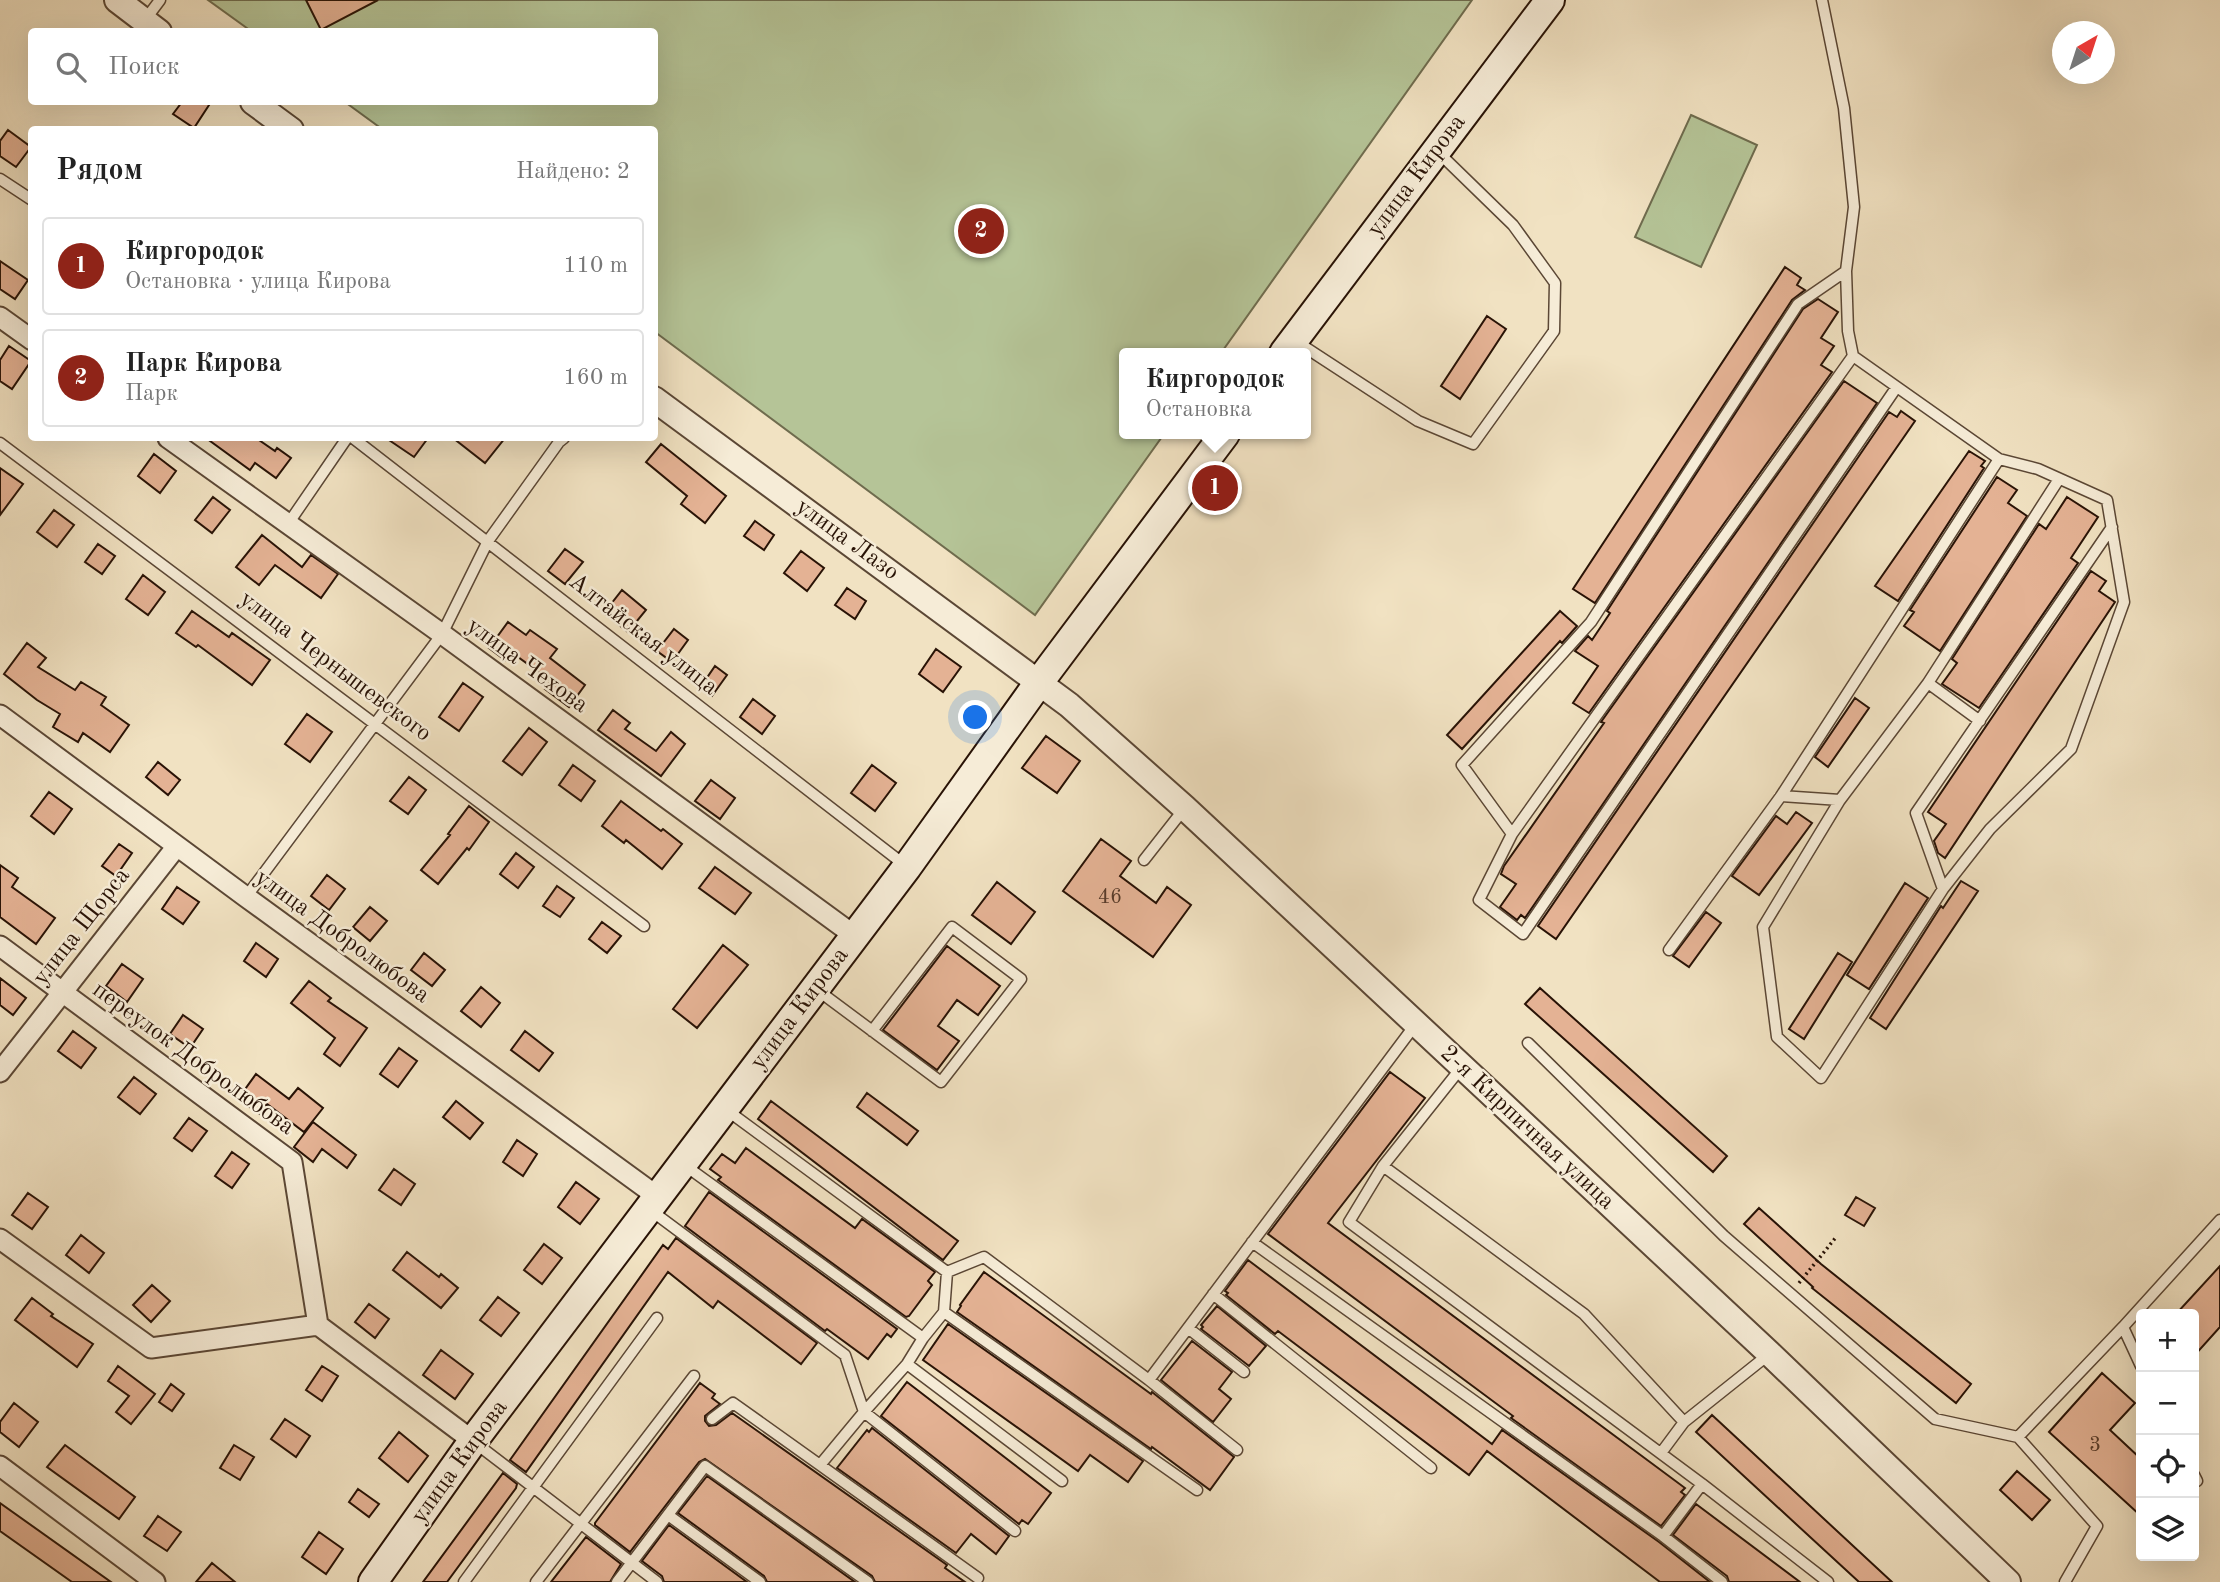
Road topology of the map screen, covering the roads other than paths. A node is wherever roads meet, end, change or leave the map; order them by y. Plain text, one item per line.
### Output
1 (117, 0) edge
2 (160, 0) edge
3 (1549, 0) edge
4 (1822, 0) edge
5 (152, 26) edge
6 (257, 105) edge
7 (286, 126) edge
8 (1436, 150) junction
9 (0, 178) edge
10 (28, 197) edge
11 (1846, 271) junction
12 (0, 317) edge
13 (28, 337) edge
14 (1289, 347) edge
15 (1853, 356) junction
16 (1311, 360) edge
17 (1896, 388) junction
18 (658, 402) edge
19 (1221, 439) edge
20 (172, 441) edge
21 (345, 441) edge
22 (357, 441) edge
23 (562, 441) edge
24 (0, 443) edge
25 (1999, 459) junction
26 (2059, 479) junction
27 (288, 524) junction
28 (2112, 527) junction
29 (488, 541) junction
30 (442, 634) junction
31 (1040, 681) junction
32 (1928, 683) junction
33 (0, 715) edge
34 (1980, 721) junction
35 (376, 724) junction
36 (1781, 796) junction
37 (1840, 800) junction
38 (1185, 808) junction
39 (1512, 834) junction
40 (177, 846) junction
41 (1144, 860) dead end
42 (907, 867) junction
43 (1943, 889) junction
44 (246, 898) junction
45 (644, 926) dead end
46 (855, 936) junction
47 (0, 946) edge
48 (1668, 950) dead end
49 (816, 989) junction
50 (62, 993) junction
51 (1416, 1024) junction
52 (872, 1031) junction
53 (1528, 1043) dead end
54 (1462, 1068) junction
55 (0, 1072) edge
56 (724, 1108) junction
57 (683, 1164) junction
58 (1383, 1166) junction
59 (653, 1203) junction
60 (2220, 1220) edge
61 (0, 1239) edge
62 (1252, 1242) junction
63 (947, 1272) junction
64 (1213, 1294) junction
65 (944, 1312) junction
66 (657, 1318) dead end
67 (318, 1325) junction
68 (2123, 1327) junction
69 (1188, 1328) junction
70 (923, 1339) junction
71 (1769, 1353) junction
72 (2136, 1355) edge
73 (907, 1364) junction
74 (1244, 1372) dead end
75 (694, 1376) dead end
76 (1149, 1380) junction
77 (864, 1412) junction
78 (712, 1419) dead end
79 (1684, 1422) junction
80 (2018, 1437) junction
81 (473, 1441) junction
82 (1237, 1450) dead end
83 (1661, 1454) junction
84 (820, 1465) junction
85 (0, 1466) edge
86 (1431, 1468) dead end
87 (1062, 1481) dead end
88 (1702, 1484) junction
89 (533, 1487) junction
90 (1197, 1490) dead end
91 (668, 1515) junction
92 (580, 1524) junction
93 (1015, 1531) dead end
94 (1663, 1536) junction
95 (631, 1563) junction
96 (978, 1578) dead end
97 (2000, 1578) edge
98 (155, 1582) edge
99 (373, 1582) edge
100 (464, 1582) edge
101 (536, 1582) edge
102 (617, 1582) edge
103 (657, 1582) edge
104 (760, 1582) edge
105 (868, 1582) edge
106 (1722, 1582) edge
107 (1828, 1582) edge
108 (2065, 1582) edge

1 - 5 street
2 - 5 lane
3 - 8 main road, улица Кирова
4 - 11 lane
6 - 7 street
8 - 14 main road, улица Кирова
8 - 16 lane
9 - 10 lane
11 - 15 lane
11 - 39 lane
12 - 13 street
15 - 17 lane
15 - 39 lane
17 - 25 lane
17 - 39 lane
18 - 31 street, улица Лазо
19 - 31 main road, улица Кирова
20 - 27 street, улица Чехова
21 - 27 lane
22 - 29 lane, Алтайская улица
23 - 29 lane
24 - 35 lane, улица Чернышевского
25 - 26 lane
25 - 36 lane
26 - 28 lane
26 - 32 lane
27 - 30 street, улица Чехова
28 - 34 lane
28 - 43 lane
29 - 30 lane
29 - 42 lane, Алтайская улица
30 - 35 lane
30 - 46 street, улица Чехова
31 - 38 street, 2-я Кирпичная улица
31 - 42 main road, улица Кирова
32 - 34 lane
32 - 37 lane
33 - 40 street, улица Добролюбова
34 - 43 lane
35 - 44 lane
35 - 45 lane, улица Чернышевского
36 - 37 lane
36 - 48 lane
37 - 43 lane
38 - 41 lane
38 - 51 street, 2-я Кирпичная улица
40 - 44 street, улица Добролюбова
40 - 50 street, улица Щорса
42 - 46 main road, улица Кирова
44 - 59 street, улица Добролюбова
46 - 49 main road, улица Кирова
47 - 50 street, переулок Добролюбова
49 - 52 lane
49 - 56 main road, улица Кирова
50 - 55 street, улица Щорса
50 - 67 street, переулок Добролюбова
51 - 54 street, 2-я Кирпичная улица
51 - 62 lane
52 - 52 lane
53 - 80 lane
54 - 58 lane
54 - 71 street, 2-я Кирпичная улица
56 - 57 main road, улица Кирова
56 - 63 lane
57 - 59 main road, улица Кирова
57 - 70 lane
58 - 79 lane
58 - 83 lane
59 - 77 lane
59 - 81 main road, улица Кирова
60 - 68 lane
61 - 67 street
62 - 64 lane
62 - 94 lane
63 - 65 lane
63 - 76 lane
64 - 69 lane
64 - 86 lane
65 - 70 lane
65 - 90 lane
66 - 89 lane
67 - 81 street
68 - 72 lane
68 - 80 lane
69 - 74 lane
69 - 76 lane
70 - 73 lane
71 - 79 lane
71 - 97 street, 2-я Кирпичная улица
73 - 77 lane
73 - 87 lane
75 - 92 lane
76 - 82 lane
77 - 84 lane
77 - 93 lane
78 - 84 lane
79 - 83 lane
80 - 108 lane
81 - 89 lane
81 - 99 main road, улица Кирова
83 - 88 lane
84 - 96 lane
85 - 98 street
88 - 94 lane
88 - 107 lane
89 - 92 lane
89 - 100 lane
91 - 95 lane
91 - 104 lane
91 - 105 lane
92 - 95 lane
92 - 101 lane
94 - 106 lane
95 - 102 lane
95 - 103 lane

